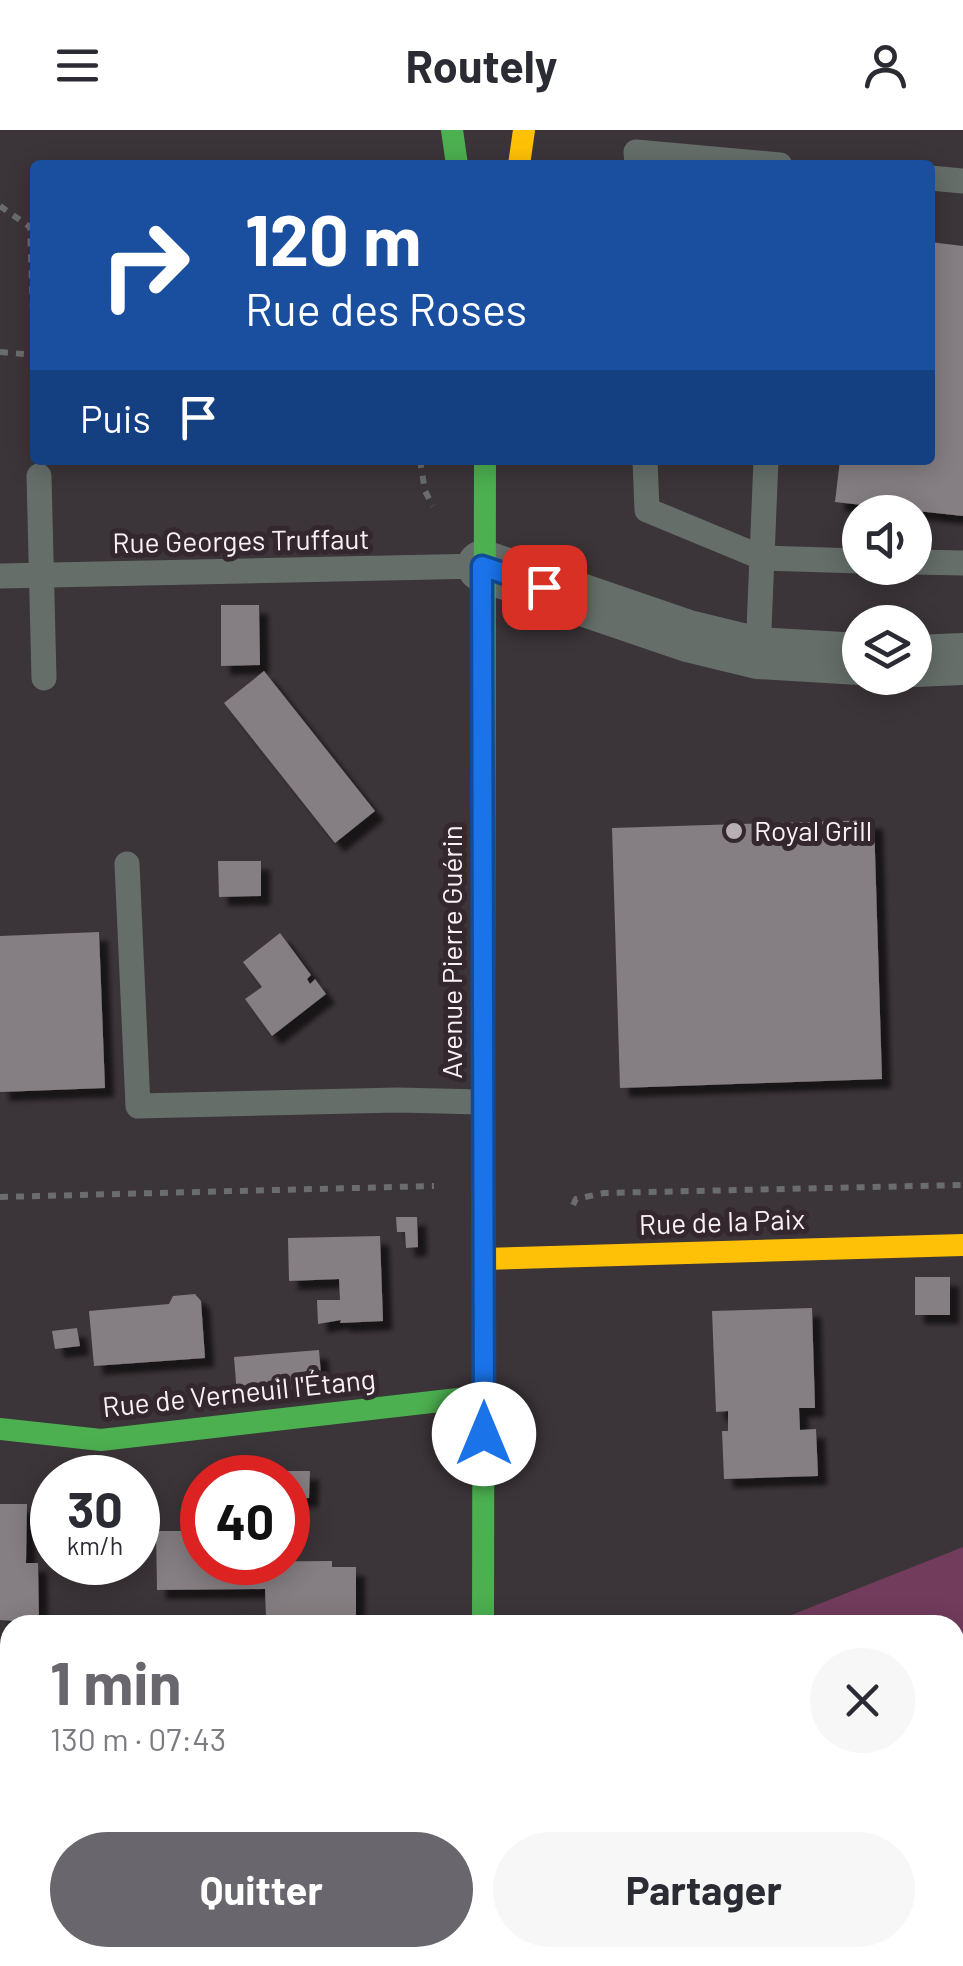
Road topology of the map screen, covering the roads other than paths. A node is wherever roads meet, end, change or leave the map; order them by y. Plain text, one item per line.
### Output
1 (452, 130) edge
2 (524, 130) edge
3 (456, 160) edge
4 (520, 160) edge
5 (636, 160) edge
6 (723, 160) edge
7 (935, 178) edge
8 (963, 181) edge
9 (485, 465) edge
10 (645, 465) edge
11 (766, 465) edge
12 (38, 476) dead end
13 (763, 558) junction
14 (842, 560) edge
15 (932, 562) edge
16 (963, 563) edge
17 (482, 566) junction
18 (42, 575) junction
19 (0, 576) edge
20 (758, 653) junction
21 (842, 658) edge
22 (963, 659) edge
23 (932, 660) edge
24 (44, 678) dead end
25 (127, 864) dead end
26 (482, 1102) junction
27 (963, 1246) edge
28 (484, 1260) junction
29 (484, 1396) junction
30 (0, 1429) edge
31 (483, 1615) edge

1 - 3 street
2 - 4 street
5 - 6 lane
7 - 8 lane
9 - 17 street, Avenue Pierre Guérin
10 - 13 lane
11 - 13 lane
12 - 18 lane
13 - 14 lane
13 - 20 lane
15 - 16 lane
17 - 18 lane, Rue Georges Truffaut
17 - 20 street
17 - 26 street, Avenue Pierre Guérin
18 - 19 lane, Rue Georges Truffaut
18 - 24 lane
20 - 21 street
22 - 23 street
25 - 26 lane
26 - 28 street, Avenue Pierre Guérin
27 - 28 street, Rue de la Paix
28 - 29 street, Avenue Pierre Guérin
29 - 30 street, Rue de Verneuil l'Étang
29 - 31 street, Avenue Pierre Guérin

